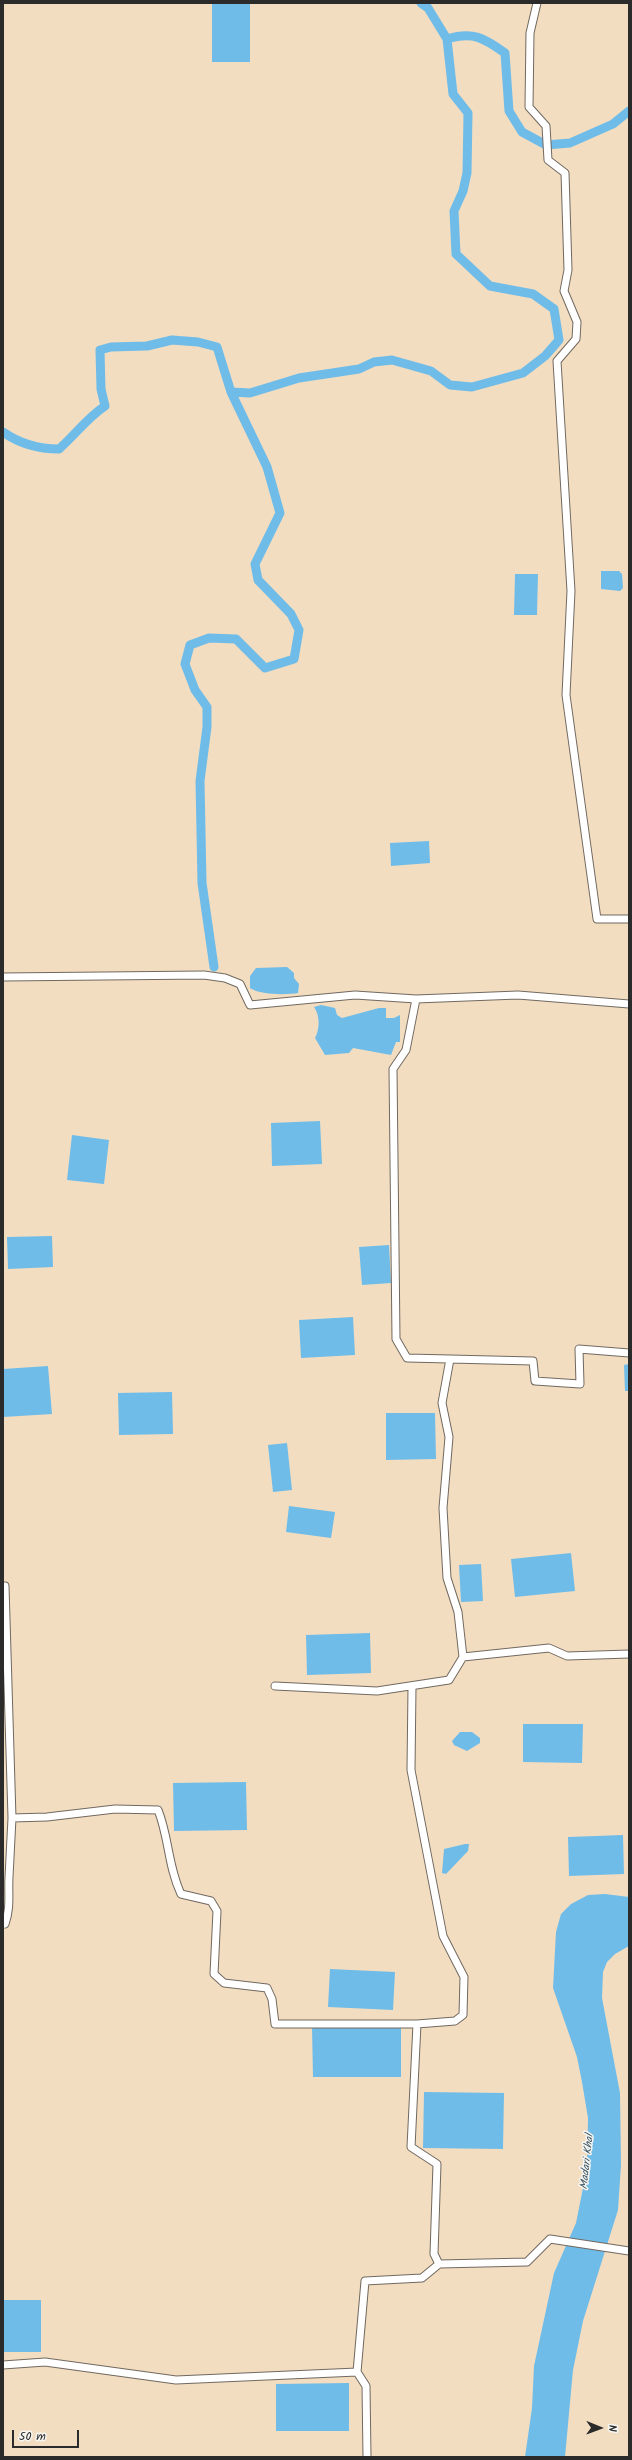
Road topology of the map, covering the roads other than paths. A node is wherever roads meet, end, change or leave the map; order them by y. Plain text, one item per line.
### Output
1 (537, 3) edge
2 (629, 919) edge
3 (3, 977) edge
4 (416, 999) junction
5 (629, 1004) edge
6 (629, 1352) edge
7 (450, 1359) junction
8 (3, 1586) edge
9 (629, 1654) edge
10 (463, 1657) junction
11 (275, 1686) dead end
12 (412, 1687) junction
13 (12, 1818) junction
14 (3, 1923) edge
15 (417, 2024) junction
16 (629, 2251) edge
17 (438, 2264) junction
18 (3, 2365) edge
19 (357, 2372) junction
20 (366, 2457) edge

1 - 2 street
3 - 4 street
4 - 5 street
4 - 7 street
6 - 7 street
7 - 10 street
8 - 13 street
9 - 10 street
10 - 12 street
11 - 12 street
12 - 15 street
13 - 14 street
13 - 15 street
15 - 17 street
16 - 17 street
17 - 19 street
18 - 19 street
19 - 20 street

